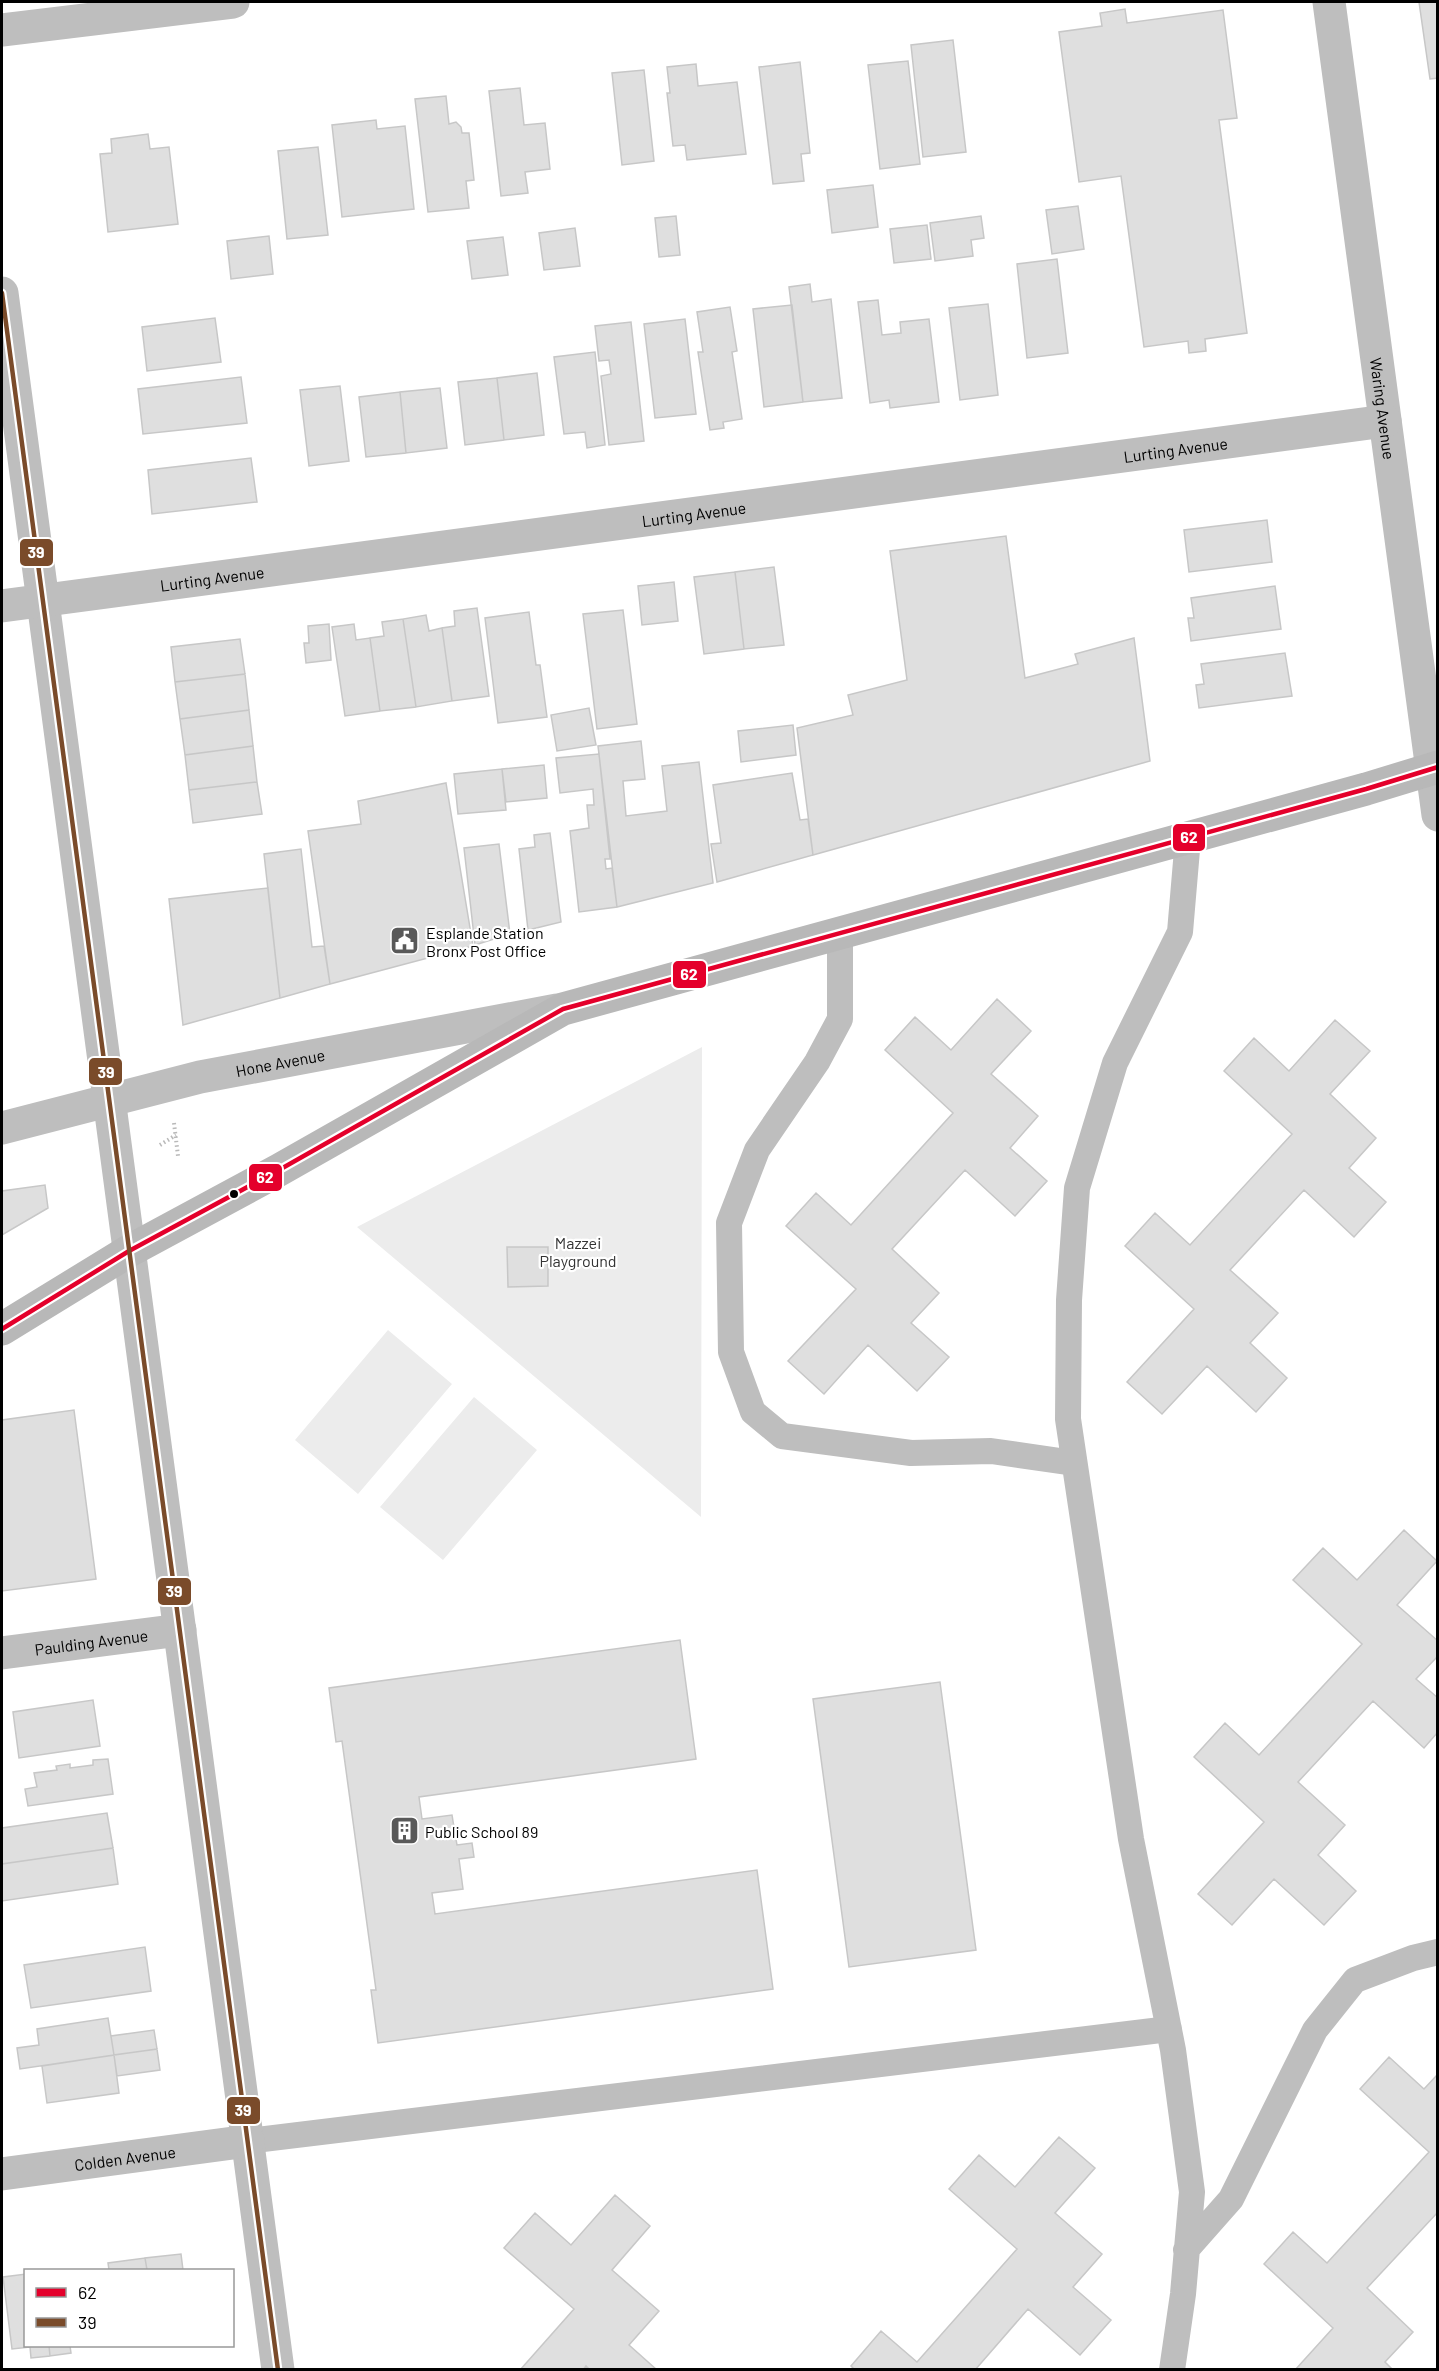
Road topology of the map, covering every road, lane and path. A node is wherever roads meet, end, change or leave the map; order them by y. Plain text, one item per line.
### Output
1 (233, 2) edge
2 (1329, 2) edge
3 (2, 30) edge
4 (2, 293) edge
5 (1385, 421) junction
6 (43, 600) junction
7 (2, 606) edge
8 (1435, 768) edge
9 (1437, 815) edge
10 (1188, 838) junction
11 (840, 935) junction
12 (563, 1009) junction
13 (108, 1102) junction
14 (173, 1117) dead end
15 (2, 1128) edge
16 (176, 1135) junction
17 (160, 1145) dead end
18 (178, 1156) dead end
19 (129, 1251) junction
20 (2, 1329) edge
21 (1074, 1463) junction
22 (180, 1630) junction
23 (2, 1653) edge
24 (1437, 1952) edge
25 (1169, 2029) junction
26 (248, 2141) junction
27 (2, 2174) edge
28 (1186, 2250) junction
29 (279, 2370) edge
30 (1172, 2370) edge

1 - 3 street
2 - 5 street, Waring Avenue
4 - 6 street
5 - 6 street, Lurting Avenue
5 - 8 street, Waring Avenue
6 - 7 street, Lurting Avenue
6 - 13 street
8 - 9 street, Waring Avenue
8 - 10 main road
10 - 11 main road
10 - 21 lane
11 - 12 main road
11 - 21 lane
12 - 13 street, Hone Avenue
12 - 19 main road
13 - 15 street, Hone Avenue
13 - 19 street
14 - 16 path
16 - 17 path
16 - 18 path
19 - 20 main road
19 - 22 street
21 - 25 lane
22 - 23 street, Paulding Avenue
22 - 26 street
24 - 28 lane
25 - 26 lane
25 - 28 lane
26 - 27 street, Colden Avenue
26 - 29 street
28 - 30 lane

